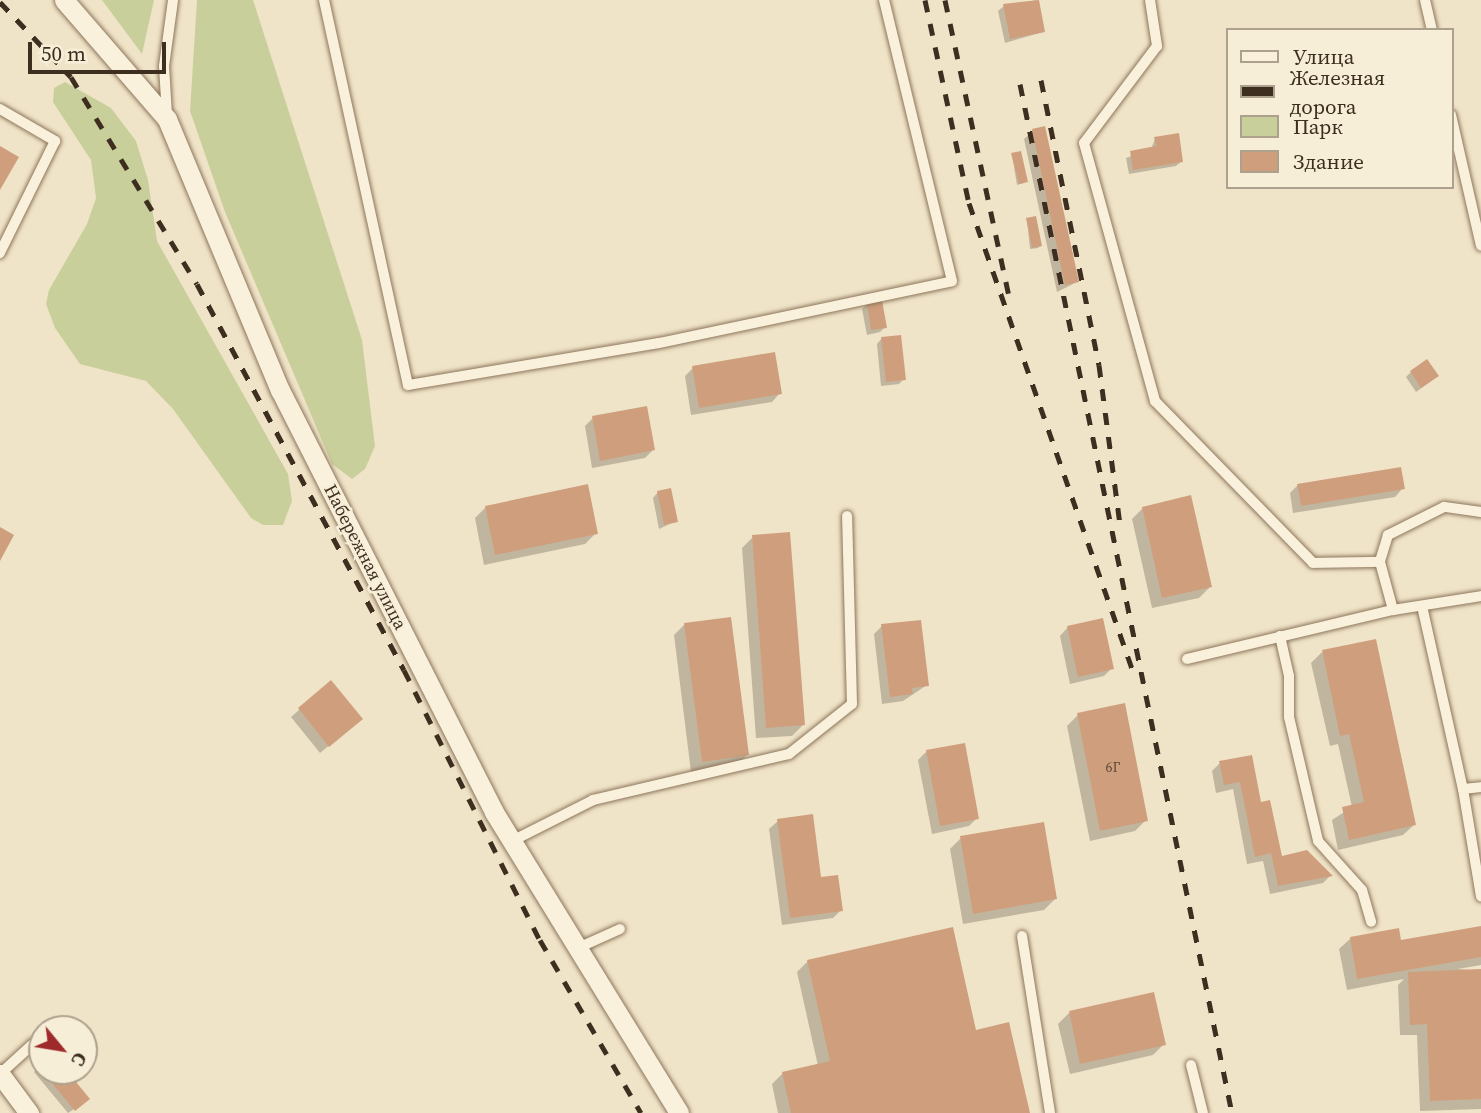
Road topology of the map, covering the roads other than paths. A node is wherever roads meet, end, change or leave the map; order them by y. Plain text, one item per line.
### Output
1 (64, 0) edge
2 (173, 0) edge
3 (324, 0) edge
4 (884, 0) edge
5 (1150, 0) edge
6 (1425, 0) edge
7 (1432, 28) edge
8 (0, 109) edge
9 (167, 119) junction
10 (1453, 124) edge
11 (1481, 246) edge
12 (0, 253) edge
13 (1481, 512) edge
14 (847, 516) dead end
15 (1380, 562) junction
16 (1481, 596) edge
17 (1422, 606) junction
18 (1393, 610) junction
19 (1280, 636) junction
20 (1187, 659) dead end
21 (1481, 787) edge
22 (1463, 789) junction
23 (512, 841) junction
24 (1481, 896) edge
25 (1371, 922) dead end
26 (620, 929) dead end
27 (1022, 936) dead end
28 (578, 948) junction
29 (28, 1048) edge
30 (1191, 1065) dead end
31 (0, 1074) edge
32 (29, 1113) edge
33 (679, 1113) edge
34 (1049, 1113) edge
35 (1203, 1113) edge

1 - 9 street, Набережная улица
2 - 9 lane
3 - 4 lane
5 - 15 lane
6 - 7 lane
8 - 12 lane
9 - 23 street, Набережная улица
10 - 11 lane
13 - 15 lane
14 - 23 lane
15 - 18 lane
16 - 17 lane
17 - 18 lane
17 - 22 lane
18 - 19 lane
19 - 20 lane
19 - 25 lane
21 - 22 lane
22 - 24 lane
23 - 28 street, Набережная улица
26 - 28 lane
27 - 34 lane
28 - 33 street, Набережная улица
29 - 31 lane
30 - 35 lane
31 - 32 street

